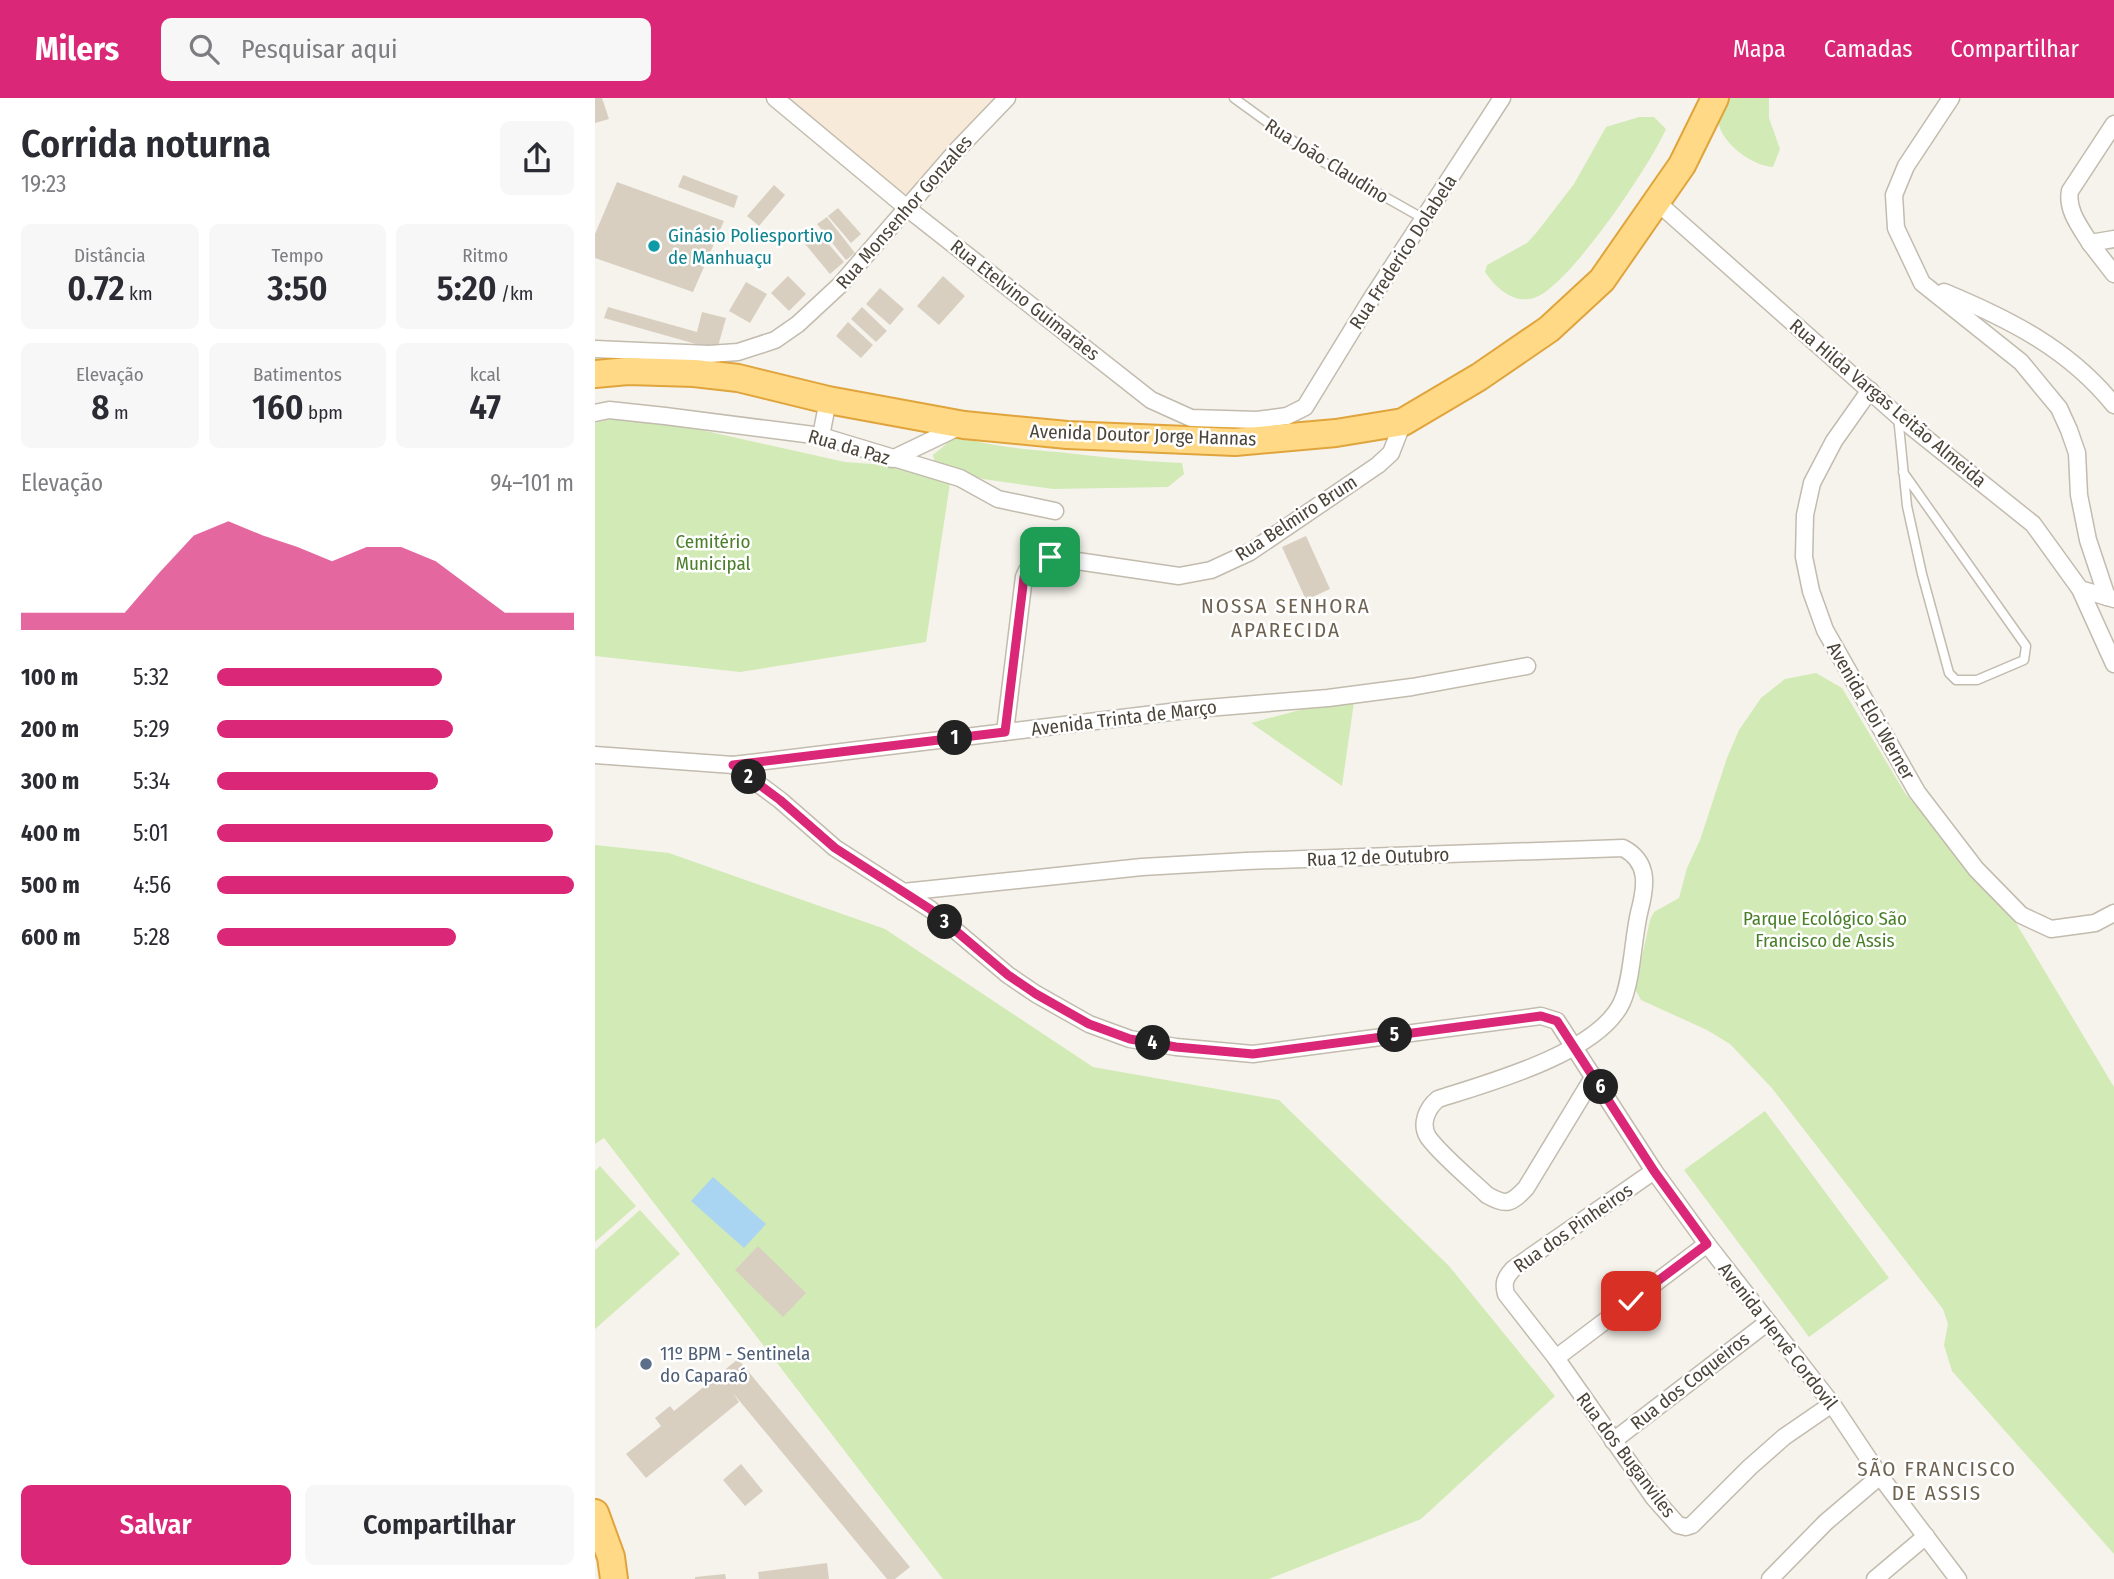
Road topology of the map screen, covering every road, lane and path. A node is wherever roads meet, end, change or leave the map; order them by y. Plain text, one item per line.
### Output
1 (775, 98) edge
2 (1007, 98) edge
3 (1234, 98) edge
4 (1502, 98) edge
5 (1715, 98) edge
6 (1951, 98) edge
7 (2114, 124) edge
8 (1658, 203) junction
9 (907, 208) junction
10 (1424, 219) junction
11 (2114, 239) edge
12 (2090, 243) junction
13 (2114, 275) edge
14 (1922, 283) junction
15 (595, 349) edge
16 (633, 360) junction
17 (595, 374) edge
18 (1870, 390) junction
19 (828, 400) junction
20 (2114, 405) edge
21 (1305, 407) joint
22 (595, 413) edge
23 (1898, 416) junction
24 (1403, 422) junction
25 (964, 425) junction
26 (821, 436) junction
27 (892, 459) junction
28 (1903, 472) junction
29 (1055, 511) dead end
30 (2080, 589) junction
31 (2111, 598) edge
32 (2114, 664) edge
33 (1527, 666) dead end
34 (1005, 732) junction
35 (595, 755) edge
36 (733, 765) junction
37 (903, 891) junction
38 (2114, 913) edge
39 (1575, 1047) junction
40 (1594, 1076) junction
41 (1654, 1171) junction
42 (1707, 1244) junction
43 (1506, 1294) joint
44 (1768, 1322) junction
45 (1556, 1358) junction
46 (1832, 1404) junction
47 (1613, 1441) junction
48 (1880, 1476) junction
49 (595, 1513) edge
50 (1926, 1536) junction
51 (614, 1579) edge
52 (1770, 1579) edge
53 (1875, 1579) edge
54 (1958, 1579) edge

1 - 9 street, Rua Etelvino Guimarães
2 - 9 street, Rua Monsenhor Gonzales
3 - 10 lane, Rua João Claudino
4 - 10 street, Rua Frederico Dolabela
5 - 8 highway, Avenida Doutor Jorge Hannas
6 - 14 street
7 - 12 street
8 - 18 street, Rua Hilda Vargas Leitão Almeida
8 - 24 highway, Avenida Doutor Jorge Hannas
9 - 16 street, Rua Monsenhor Gonzales
9 - 21 street, Rua Etelvino Guimarães
10 - 21 street, Rua Frederico Dolabela
11 - 12 street
12 - 13 street
14 - 20 street
14 - 31 street
15 - 16 street, Rua Monsenhor Gonzales
16 - 17 highway, Avenida Doutor Jorge Hannas
16 - 19 highway, Avenida Doutor Jorge Hannas
18 - 23 street, Rua Hilda Vargas Leitão Almeida
18 - 38 street, Avenida Eloi Werner
19 - 25 highway, Avenida Doutor Jorge Hannas
19 - 26 street
22 - 26 street, Rua da Paz
23 - 28 lane
23 - 30 street, Rua Hilda Vargas Leitão Almeida
24 - 25 highway, Avenida Doutor Jorge Hannas
24 - 34 street, Rua Belmiro Brum
25 - 27 street
26 - 27 street, Rua da Paz
27 - 29 street, Rua da Paz
28 - 28 lane
30 - 31 street
30 - 32 street
33 - 34 street, Avenida Trinta de Março
34 - 36 street, Avenida Trinta de Março
35 - 36 street, Avenida Trinta de Março
36 - 37 street
37 - 39 street, Avenida Hervê Cordovil
37 - 39 street, Rua 12 de Outubro
39 - 40 street, Avenida Hervê Cordovil
39 - 40 street, Rua 12 de Outubro
40 - 41 street, Avenida Hervê Cordovil
41 - 42 street, Avenida Hervê Cordovil
41 - 43 street, Rua dos Pinheiros
42 - 44 street, Avenida Hervê Cordovil
42 - 45 street
43 - 45 street, Rua dos Buganviles
44 - 46 street, Avenida Hervê Cordovil
44 - 47 street, Rua dos Coqueiros
45 - 47 street, Rua dos Buganviles
46 - 47 street, Rua dos Buganviles
46 - 48 street, Avenida Hervê Cordovil
48 - 50 street, Avenida Hervê Cordovil
48 - 52 street
49 - 51 highway
50 - 53 street
50 - 54 street, Avenida Hervê Cordovil

